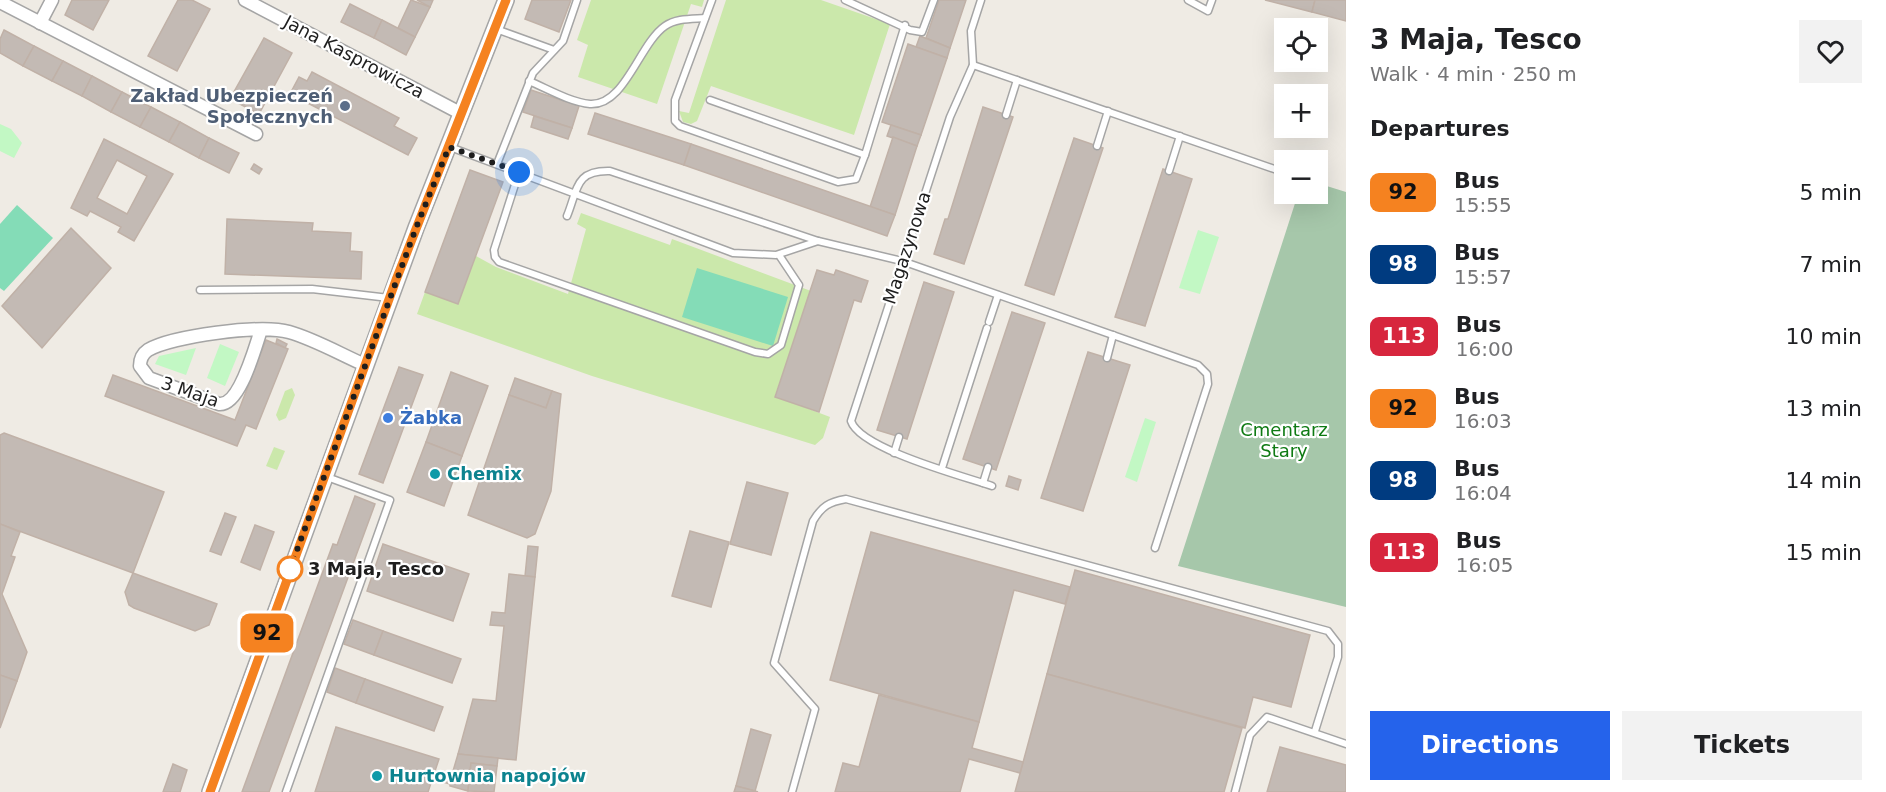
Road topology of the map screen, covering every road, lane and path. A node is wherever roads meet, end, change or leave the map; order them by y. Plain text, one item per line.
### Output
1 (52, 0) edge
2 (246, 0) edge
3 (506, 0) edge
4 (577, 0) edge
5 (712, 0) edge
6 (845, 0) edge
7 (934, 0) edge
8 (981, 0) edge
9 (1188, 0) edge
10 (1212, 0) edge
11 (0, 2) edge
12 (705, 18) junction
13 (40, 23) junction
14 (905, 25) junction
15 (495, 28) junction
16 (554, 50) junction
17 (973, 64) junction
18 (1017, 80) junction
19 (529, 81) junction
20 (710, 100) dead end
21 (1108, 111) junction
22 (462, 114) junction
23 (1006, 115) dead end
24 (256, 134) dead end
25 (1180, 136) junction
26 (1097, 146) dead end
27 (449, 147) junction
28 (865, 154) junction
29 (497, 164) junction
30 (1274, 169) edge
31 (1169, 171) dead end
32 (519, 172) junction
33 (575, 194) junction
34 (567, 216) dead end
35 (818, 241) junction
36 (778, 255) junction
37 (902, 261) junction
38 (200, 290) dead end
39 (998, 295) junction
40 (390, 298) junction
41 (261, 330) junction
42 (1113, 335) junction
43 (1107, 358) dead end
44 (365, 365) junction
45 (900, 437) dead end
46 (894, 453) junction
47 (987, 467) dead end
48 (942, 468) junction
49 (324, 477) junction
50 (983, 483) junction
51 (992, 486) dead end
52 (1155, 548) dead end
53 (1315, 731) junction
54 (1346, 744) edge
55 (210, 792) edge
56 (286, 792) edge
57 (792, 792) edge
58 (1235, 792) edge

1 - 13 street
2 - 22 street, Jana Kasprowicza
3 - 15 street
4 - 16 lane
5 - 12 lane
6 - 14 lane
7 - 14 lane
8 - 17 lane, Magazynowa
9 - 10 lane
11 - 13 street
12 - 19 lane
12 - 28 lane
13 - 24 street
14 - 28 lane
15 - 16 lane
15 - 22 street
16 - 19 lane
17 - 18 lane
17 - 37 lane, Magazynowa
18 - 21 lane
18 - 23 lane
19 - 29 lane
20 - 28 lane
21 - 25 lane
21 - 26 lane
22 - 27 street
25 - 30 lane
25 - 31 lane
27 - 29 lane
27 - 40 street
29 - 32 lane
32 - 33 lane
32 - 36 lane
33 - 34 lane
33 - 35 lane
33 - 36 lane
35 - 36 lane
35 - 37 lane
37 - 39 lane
37 - 46 lane, Magazynowa
38 - 40 lane
39 - 42 lane
39 - 48 lane
40 - 44 street
41 - 41 street, 3 Maja
41 - 44 street, 3 Maja
42 - 43 lane
42 - 52 lane
44 - 49 street
45 - 46 lane
46 - 48 lane
47 - 50 lane
48 - 50 lane
49 - 55 street
49 - 56 lane
50 - 51 lane
53 - 54 lane
53 - 57 lane
53 - 58 lane

